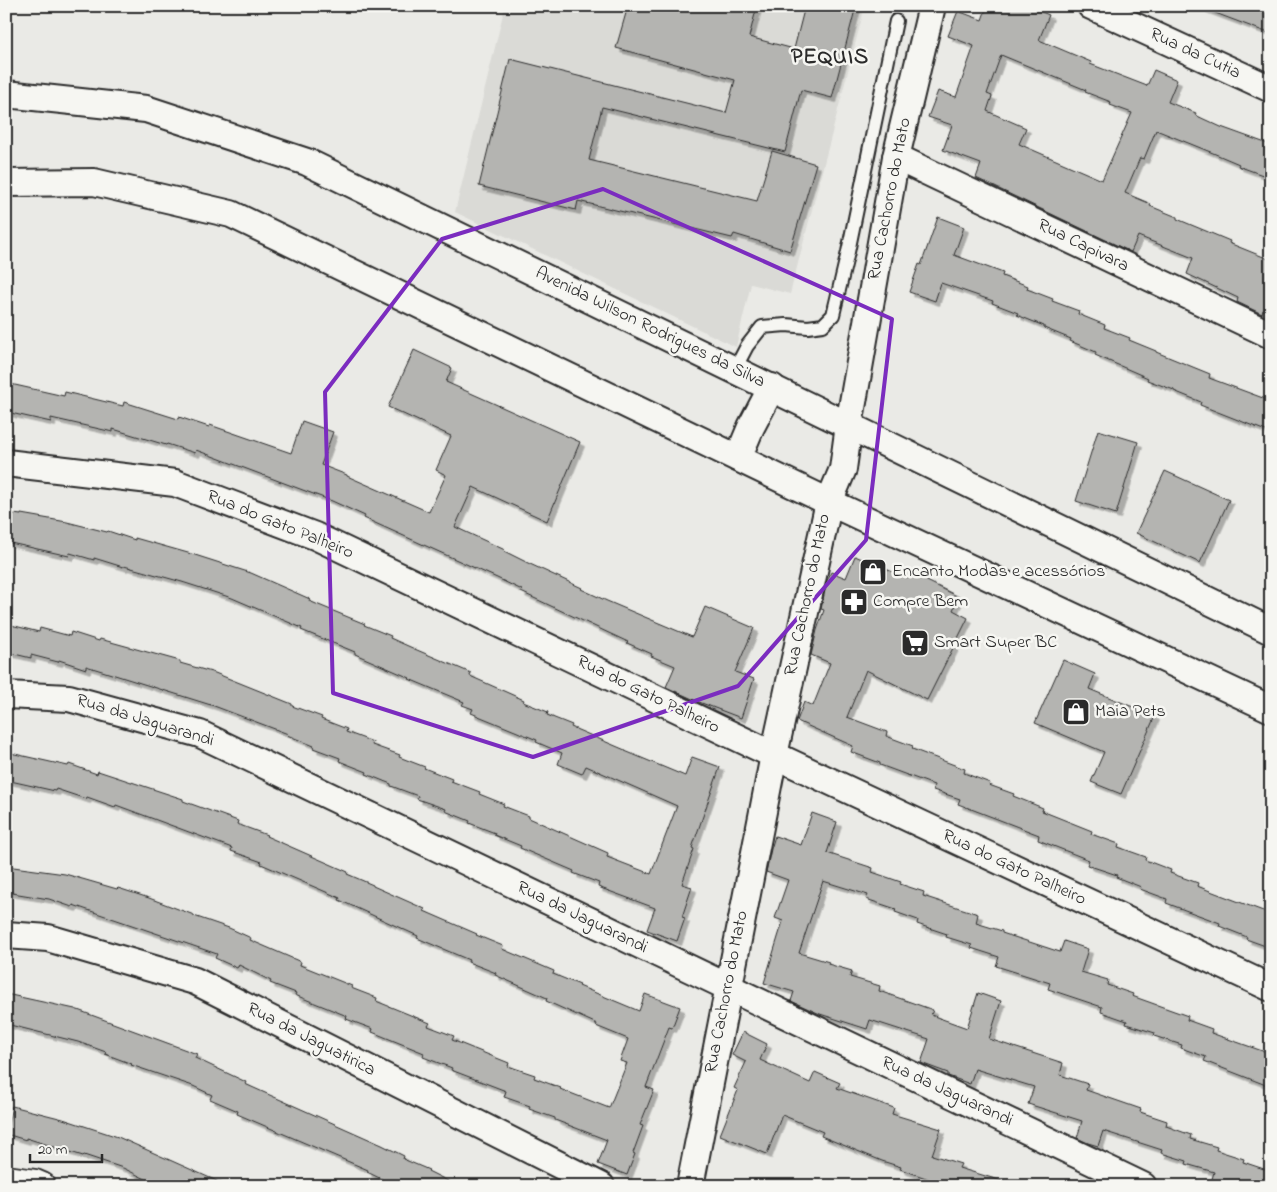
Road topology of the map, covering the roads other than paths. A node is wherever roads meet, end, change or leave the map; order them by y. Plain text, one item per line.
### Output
1 (932, 6) edge
2 (1091, 6) edge
3 (896, 22) dead end
4 (1271, 89) edge
5 (6, 94) edge
6 (896, 157) junction
7 (6, 183) edge
8 (1271, 335) edge
9 (734, 369) junction
10 (772, 388) junction
11 (849, 425) junction
12 (738, 458) junction
13 (6, 463) edge
14 (828, 502) junction
15 (1271, 631) edge
16 (6, 694) edge
17 (1271, 709) edge
18 (774, 755) junction
19 (6, 934) edge
20 (728, 988) junction
21 (1271, 988) edge
22 (6, 1179) edge
23 (42, 1186) edge
24 (601, 1186) edge
25 (690, 1186) edge
26 (1143, 1186) edge

1 - 6 street, Rua Cachorro do Mato
2 - 4 street, Rua da Cutia
3 - 9 lane
5 - 9 street, Avenida Wilson Rodrigues da Silva
6 - 8 street, Rua Capivara
6 - 11 street, Rua Cachorro do Mato
7 - 12 street
9 - 10 street, Avenida Wilson Rodrigues da Silva
10 - 11 street, Avenida Wilson Rodrigues da Silva
10 - 12 street
11 - 14 street, Rua Cachorro do Mato
11 - 15 street, Avenida Wilson Rodrigues da Silva
12 - 14 street
13 - 18 street, Rua do Gato Palheiro
14 - 17 street
14 - 18 street, Rua Cachorro do Mato
16 - 20 street, Rua da Jaguarandi
18 - 20 street, Rua Cachorro do Mato
18 - 21 street, Rua do Gato Palheiro
19 - 24 street, Rua da Jaguatirica
20 - 25 street, Rua Cachorro do Mato
20 - 26 street, Rua da Jaguarandi
22 - 23 street

